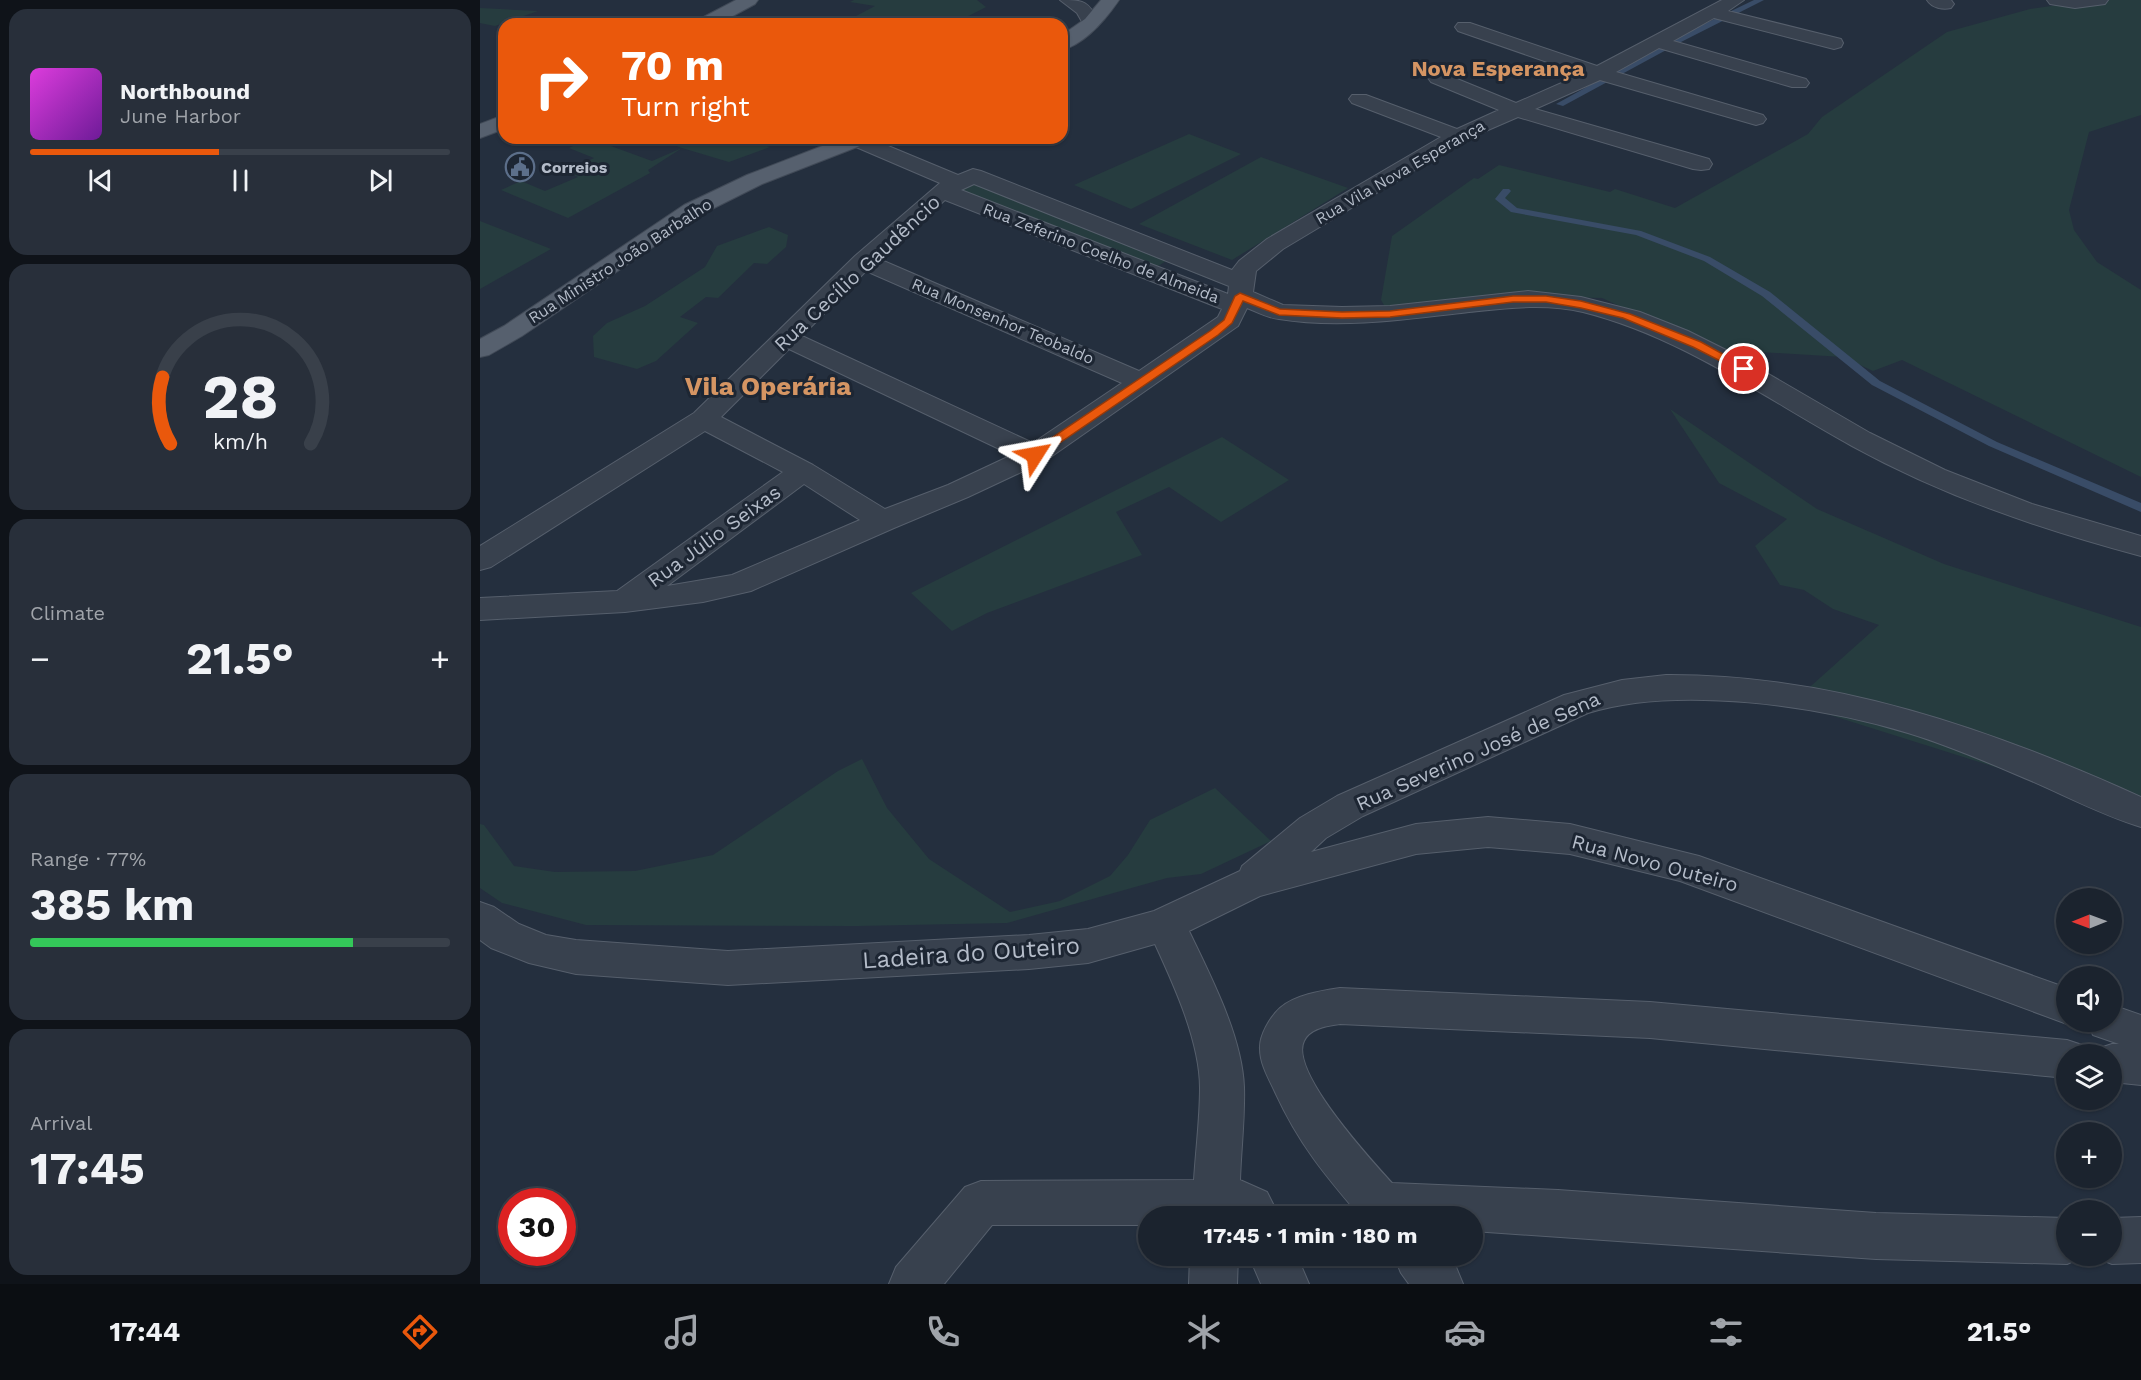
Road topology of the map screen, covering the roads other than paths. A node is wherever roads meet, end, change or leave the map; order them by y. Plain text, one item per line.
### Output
1 (749, 0) edge
2 (1069, 0) edge
3 (1110, 0) edge
4 (1735, 0) edge
5 (2056, 0) edge
6 (2099, 0) edge
7 (1712, 12) junction
8 (715, 18) edge
9 (1091, 23) junction
10 (1464, 27) dead end
11 (1068, 40) edge
12 (1657, 42) junction
13 (1834, 44) dead end
14 (1599, 73) junction
15 (1438, 78) dead end
16 (1799, 83) dead end
17 (1359, 99) dead end
18 (1517, 110) junction
19 (1756, 119) dead end
20 (498, 124) edge
21 (480, 132) edge
22 (1458, 136) junction
23 (846, 144) edge
24 (870, 144) edge
25 (1701, 164) dead end
26 (958, 184) junction
27 (863, 261) junction
28 (1239, 295) junction
29 (788, 338) junction
30 (480, 349) edge
31 (1143, 382) junction
32 (704, 419) junction
33 (1035, 455) junction
34 (803, 471) junction
35 (883, 521) junction
36 (2141, 546) edge
37 (480, 560) edge
38 (625, 601) junction
39 (480, 609) edge
40 (2141, 813) edge
41 (1250, 882) junction
42 (480, 918) edge
43 (1166, 924) junction
44 (2056, 1002) edge
45 (2122, 1027) edge
46 (2141, 1034) edge
47 (2056, 1058) edge
48 (2122, 1064) edge
49 (2141, 1066) edge
50 (1229, 1206) edge
51 (1381, 1206) edge
52 (1138, 1209) edge
53 (1483, 1212) edge
54 (2141, 1240) edge
55 (2056, 1241) edge
56 (2122, 1241) edge
57 (1214, 1266) edge
58 (1277, 1266) edge
59 (1426, 1266) edge
60 (913, 1284) edge
61 (1213, 1284) edge
62 (1285, 1284) edge
63 (1439, 1284) edge

1 - 8 main road
2 - 9 street
3 - 9 main road
4 - 7 street, Rua Vila Nova Esperança
5 - 6 street
7 - 12 street, Rua Vila Nova Esperança
7 - 13 street
9 - 11 main road
10 - 14 street
12 - 14 street, Rua Vila Nova Esperança
12 - 16 street
14 - 18 street, Rua Vila Nova Esperança
14 - 19 street
15 - 18 street
17 - 22 street
18 - 22 street, Rua Vila Nova Esperança
18 - 25 street
20 - 21 main road
22 - 28 street, Rua Vila Nova Esperança
23 - 30 main road, Rua Ministro João Barbalho
24 - 26 street
26 - 27 street, Rua Cecílio Gaudêncio
26 - 28 street, Rua Zeferino Coelho de Almeida
26 - 28 street, Rua Zeferino Coelho de Almeida
27 - 29 street, Rua Cecílio Gaudêncio
27 - 31 street, Rua Monsenhor Teobaldo
28 - 31 street, Rua Vila Nova Esperança
28 - 36 street
29 - 32 street, Rua Cecílio Gaudêncio
29 - 33 street
31 - 33 street, Rua Vila Nova Esperança
32 - 34 street
32 - 37 street, Rua Cecílio Gaudêncio
33 - 35 street, Rua Vila Nova Esperança
34 - 35 street
34 - 38 street, Rua Júlio Seixas
35 - 38 street, Rua Vila Nova Esperança
38 - 39 street, Rua Vila Nova Esperança
40 - 41 street, Rua Severino José de Sena
41 - 43 street, Rua Novo Outeiro
41 - 44 street, Rua Novo Outeiro
42 - 43 street, Ladeira do Outeiro
43 - 50 street
45 - 46 street
47 - 51 street
48 - 49 street
52 - 60 street
53 - 55 street
54 - 56 street
57 - 61 street
58 - 62 street
59 - 63 street

